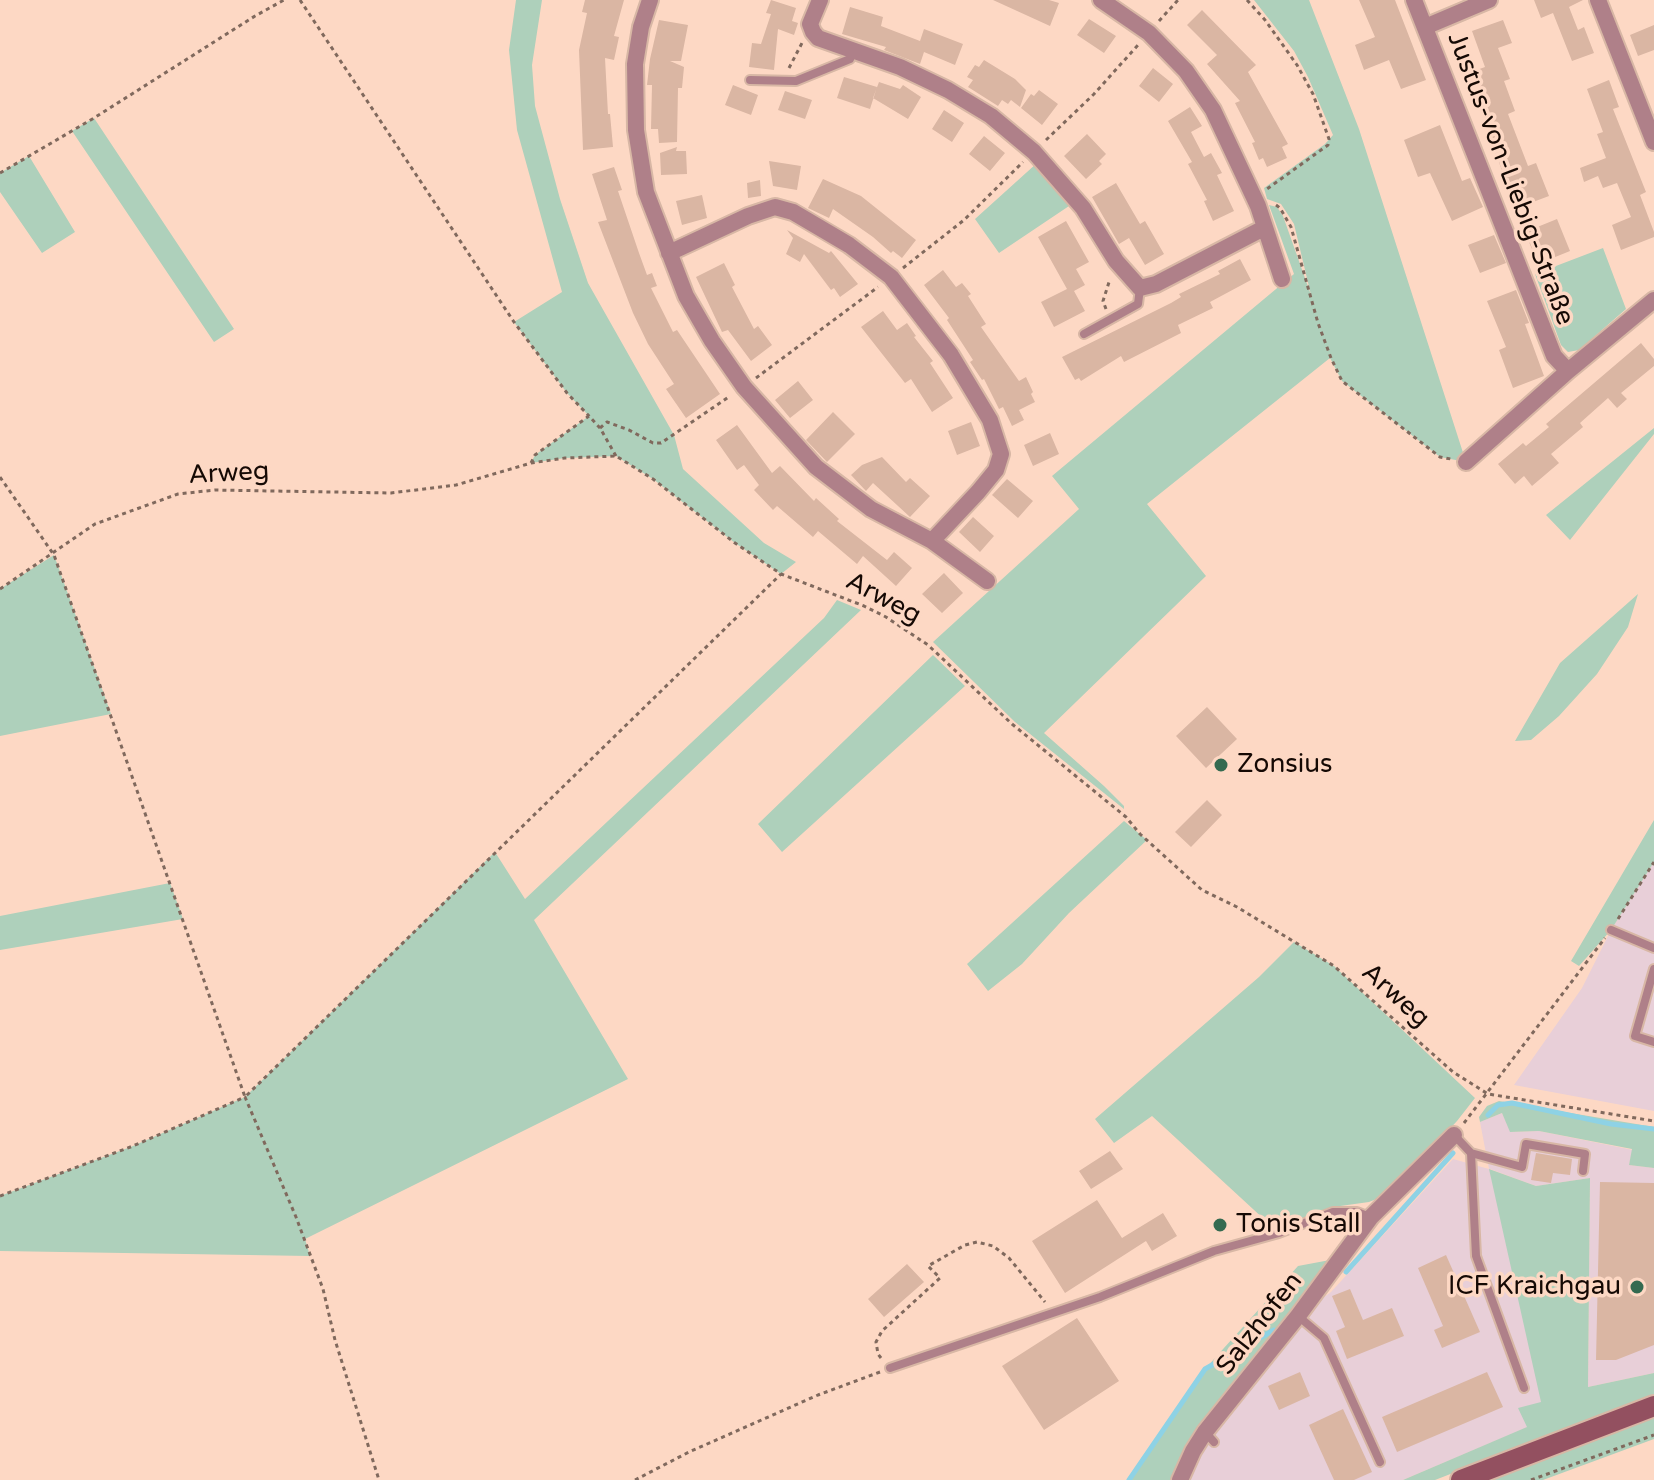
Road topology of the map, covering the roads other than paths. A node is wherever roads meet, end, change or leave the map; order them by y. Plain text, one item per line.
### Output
1 (650, 0) edge
2 (820, 0) edge
3 (1101, 0) edge
4 (1414, 0) edge
5 (1489, 0) edge
6 (1598, 0) edge
7 (1425, 27) junction
8 (853, 51) junction
9 (750, 80) dead end
10 (1654, 142) edge
11 (1264, 228) junction
12 (669, 253) junction
13 (1282, 279) dead end
14 (1140, 288) junction
15 (1654, 300) edge
16 (1084, 334) dead end
17 (1568, 371) junction
18 (1466, 462) road end
19 (932, 541) junction
20 (987, 581) dead end
21 (1611, 930) road end
22 (1654, 948) edge
23 (1654, 969) edge
24 (1654, 1042) edge
25 (1454, 1135) joint
26 (1471, 1153) junction
27 (1583, 1171) dead end
28 (1371, 1217) junction
29 (1298, 1316) junction
30 (890, 1368) road end
31 (1524, 1388) dead end
32 (1654, 1406) edge
33 (1380, 1462) dead end
34 (1180, 1480) edge
35 (1461, 1480) edge

1 - 12 street
2 - 8 street
3 - 11 street
4 - 7 street, Justus-von-Liebig-Straße
5 - 7 street
6 - 10 street
7 - 17 street, Justus-von-Liebig-Straße
8 - 9 lane
8 - 14 street
11 - 13 street
11 - 14 street
12 - 19 street
12 - 19 street
14 - 16 lane
15 - 17 street
17 - 18 street
19 - 20 street
21 - 22 lane
23 - 24 lane
25 - 26 lane
25 - 28 street, Salzhofen
26 - 27 lane
26 - 31 lane
28 - 29 street, Salzhofen
28 - 30 lane
29 - 33 lane
29 - 34 street, Salzhofen
32 - 35 street

